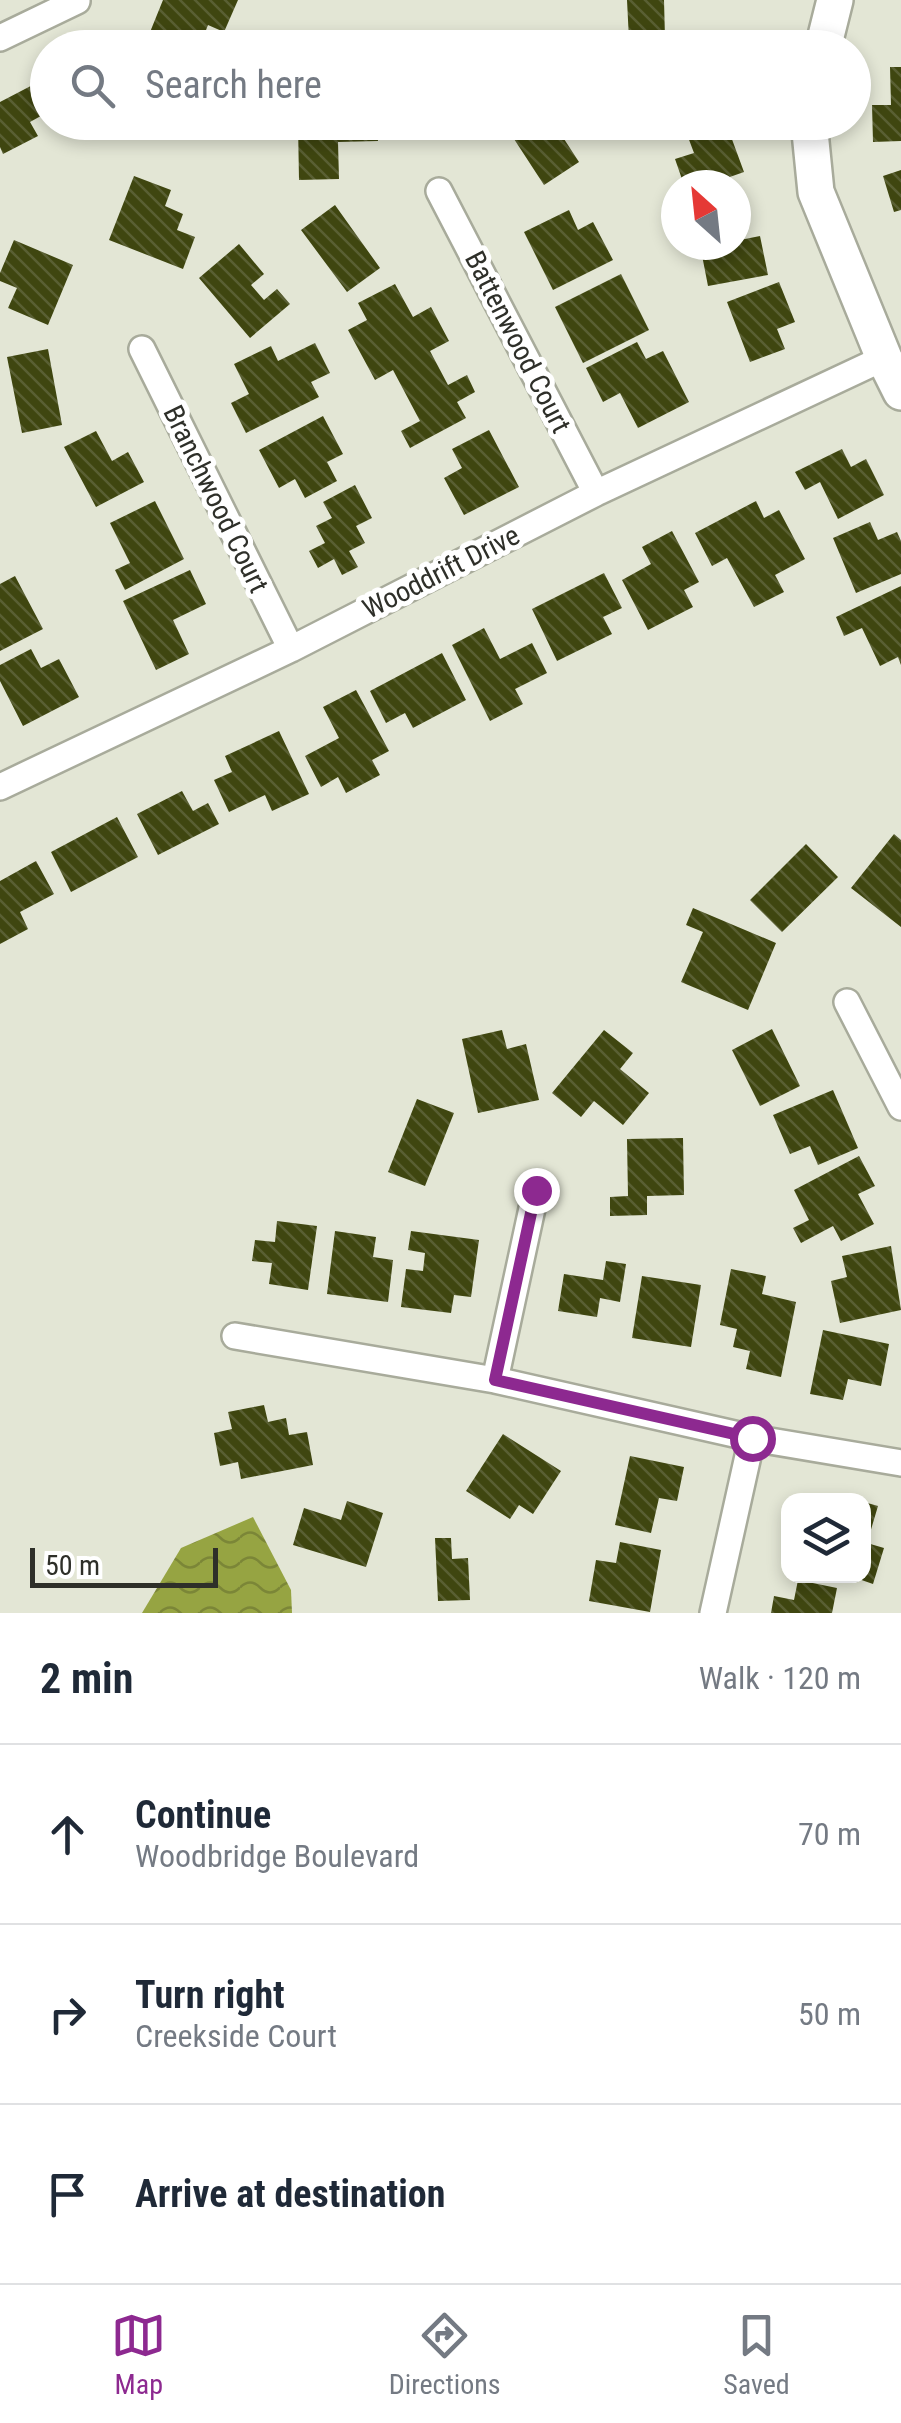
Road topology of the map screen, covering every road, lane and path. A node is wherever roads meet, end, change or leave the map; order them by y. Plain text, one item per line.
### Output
1 (77, 0) edge
2 (835, 0) edge
3 (828, 30) edge
4 (0, 38) edge
5 (811, 140) edge
6 (440, 191) dead end
7 (142, 349) dead end
8 (884, 358) junction
9 (901, 392) edge
10 (596, 493) junction
11 (291, 648) junction
12 (0, 788) edge
13 (848, 1002) dead end
14 (901, 1107) edge
15 (536, 1190) dead end
16 (235, 1336) dead end
17 (495, 1380) junction
18 (752, 1438) junction
19 (901, 1463) edge
20 (713, 1613) edge

1 - 4 street
2 - 3 street
5 - 8 street
6 - 10 street, Battenwood Court
7 - 11 street, Branchwood Court
8 - 9 street
8 - 10 street, Wooddrift Drive
10 - 11 street, Wooddrift Drive
11 - 12 street, Wooddrift Drive
13 - 14 street
15 - 17 street
16 - 17 street
17 - 18 street
18 - 19 street
18 - 20 street

